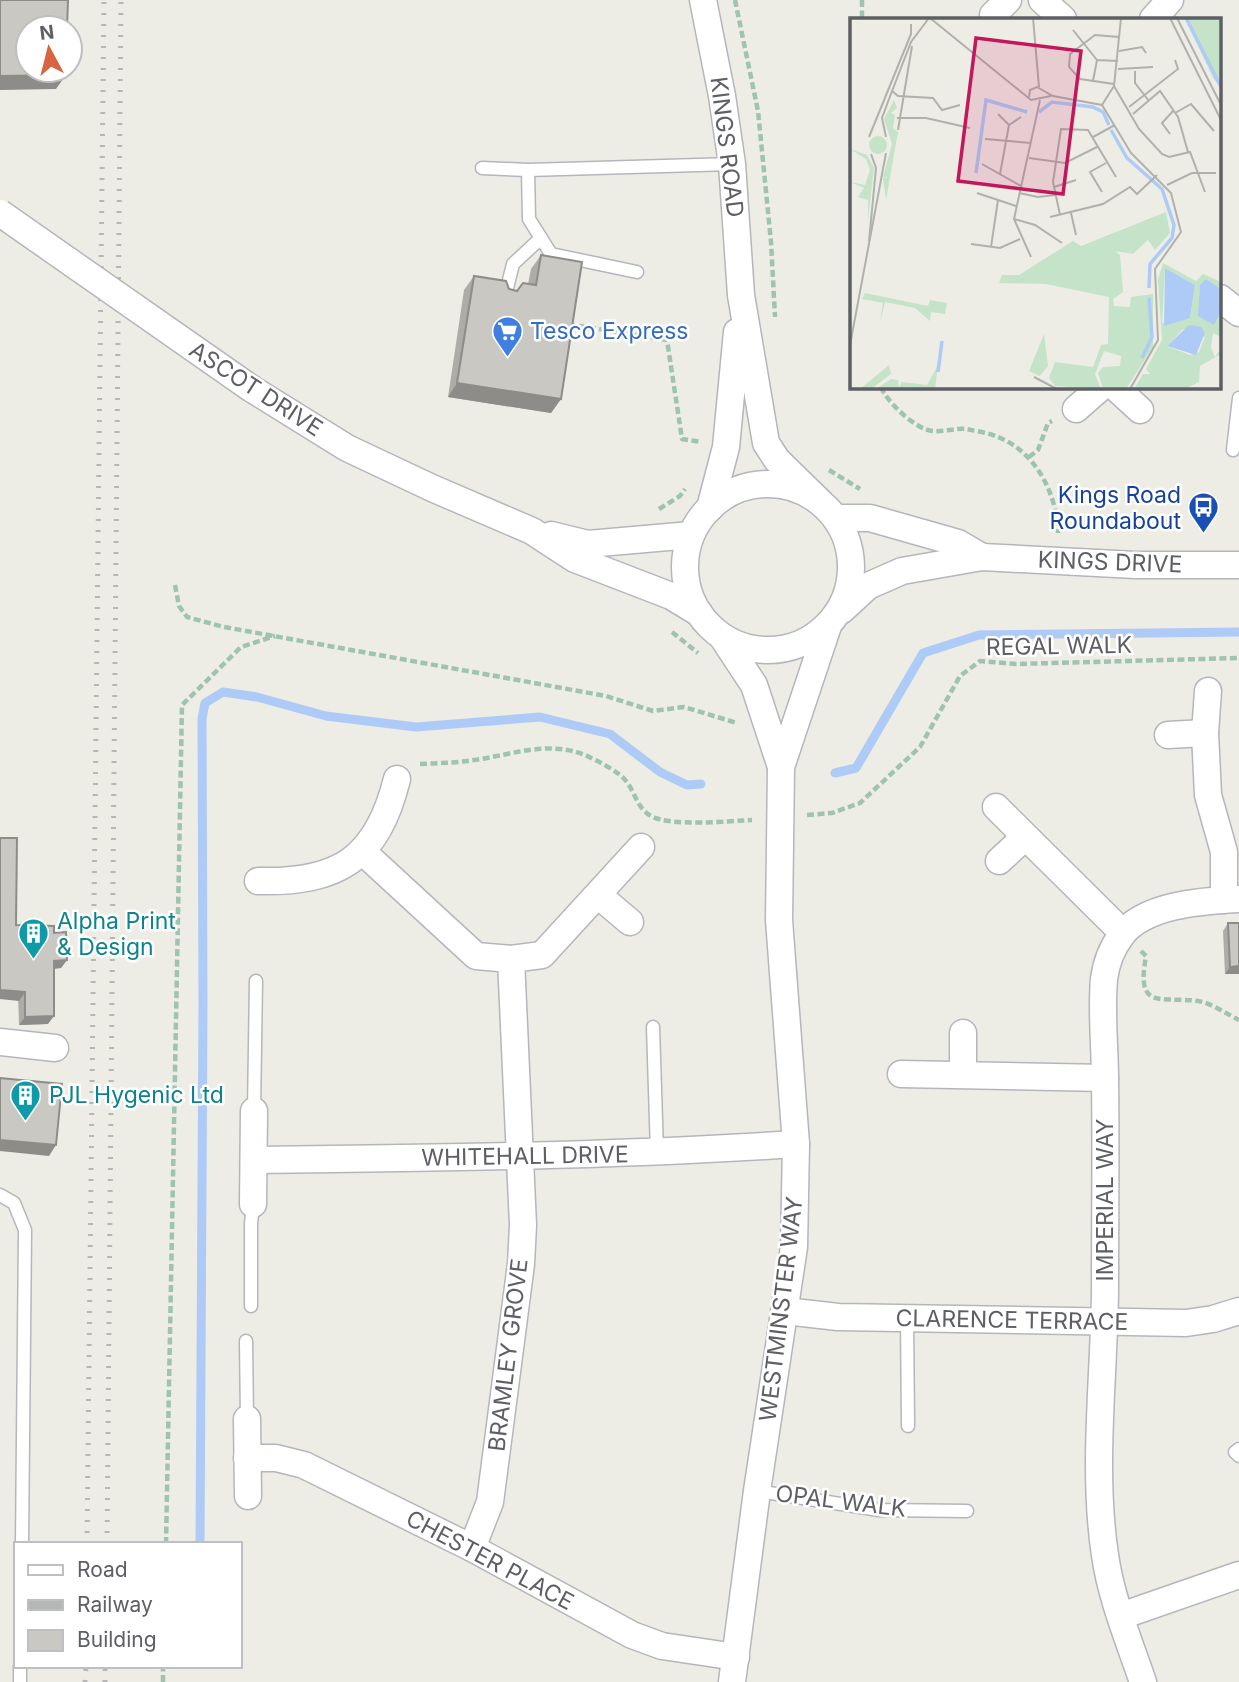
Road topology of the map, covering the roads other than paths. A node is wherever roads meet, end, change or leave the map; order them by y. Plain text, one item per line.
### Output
1 (703, 0) edge
2 (1042, 0) edge
3 (1170, 0) edge
4 (1062, 18) edge
5 (1154, 18) edge
6 (732, 164) junction
7 (482, 168) dead end
8 (528, 170) junction
9 (0, 213) edge
10 (541, 238) junction
11 (637, 272) dead end
12 (741, 295) junction
13 (505, 296) edge
14 (1222, 300) edge
15 (1239, 313) edge
16 (1100, 388) edge
17 (1116, 388) edge
18 (1239, 398) edge
19 (1076, 409) road end
20 (1140, 410) dead end
21 (1233, 450) dead end
22 (710, 508) junction
23 (827, 509) junction
24 (532, 531) junction
25 (691, 535) junction
26 (982, 556) junction
27 (1239, 565) edge
28 (699, 613) junction
29 (833, 620) junction
30 (723, 638) junction
31 (1208, 691) dead end
32 (1205, 733) junction
33 (1168, 735) dead end
34 (782, 767) junction
35 (397, 779) road end
36 (996, 807) dead end
37 (1025, 837) junction
38 (640, 847) dead end
39 (363, 852) junction
40 (999, 861) dead end
41 (258, 881) dead end
42 (598, 895) junction
43 (1232, 900) edge
44 (629, 922) dead end
45 (1123, 933) junction
46 (511, 959) junction
47 (256, 981) dead end
48 (653, 1027) dead end
49 (963, 1033) dead end
50 (0, 1042) edge
51 (55, 1048) dead end
52 (963, 1073) junction
53 (901, 1074) dead end
54 (1105, 1078) junction
55 (254, 1111) joint
56 (796, 1144) junction
57 (657, 1153) junction
58 (519, 1157) junction
59 (254, 1160) junction
60 (0, 1195) edge
61 (253, 1204) joint
62 (251, 1306) dead end
63 (785, 1311) junction
64 (1239, 1311) edge
65 (907, 1318) junction
66 (1105, 1321) junction
67 (246, 1341) dead end
68 (247, 1419) joint
69 (908, 1426) dead end
70 (1239, 1449) edge
71 (1239, 1456) edge
72 (247, 1458) junction
73 (757, 1491) junction
74 (248, 1496) dead end
75 (967, 1511) dead end
76 (22, 1542) edge
77 (472, 1548) junction
78 (1239, 1575) edge
79 (1121, 1616) junction
80 (734, 1670) edge
81 (1143, 1682) edge

1 - 6 street, KINGS ROAD
2 - 4 street
3 - 5 street
6 - 8 lane
6 - 12 street, KINGS ROAD
7 - 8 lane
8 - 10 lane
9 - 24 street, ASCOT DRIVE, bridge
10 - 11 lane
10 - 13 lane
12 - 22 street, KINGS ROAD
12 - 23 street, KINGS ROAD
14 - 15 street
16 - 19 street
17 - 20 street
18 - 21 lane
22 - 23 street
22 - 25 street
23 - 26 street, KINGS DRIVE
23 - 29 street
24 - 25 street
24 - 28 street
25 - 28 street
26 - 27 street, KINGS DRIVE
26 - 29 street, KINGS DRIVE
28 - 30 street
29 - 30 street
29 - 34 street, WESTMINSTER WAY
30 - 34 street, WESTMINSTER WAY
31 - 32 street
32 - 33 street
32 - 43 street
34 - 56 street, WESTMINSTER WAY
35 - 39 street
36 - 37 street
37 - 40 street
37 - 45 street
38 - 42 street
39 - 41 street
39 - 46 street
42 - 44 street
42 - 46 street
43 - 45 street
45 - 54 street, IMPERIAL WAY
46 - 58 street, BRAMLEY GROVE
47 - 55 lane
48 - 57 lane
49 - 52 street
50 - 51 street
52 - 53 street
52 - 54 street
54 - 66 street, IMPERIAL WAY
55 - 59 street
56 - 57 street, WHITEHALL DRIVE
56 - 63 street, WESTMINSTER WAY
57 - 58 street, WHITEHALL DRIVE
58 - 59 street, WHITEHALL DRIVE
58 - 77 street, BRAMLEY GROVE
59 - 61 street
60 - 76 lane
61 - 62 lane
63 - 65 street, CLARENCE TERRACE
63 - 73 street, WESTMINSTER WAY
64 - 66 street, CLARENCE TERRACE
65 - 66 street, CLARENCE TERRACE
65 - 69 lane
66 - 79 street, IMPERIAL WAY
67 - 68 lane
68 - 72 street
70 - 71 lane
72 - 74 street
72 - 77 street, CHESTER PLACE
73 - 75 lane, OPAL WALK
73 - 80 street, WESTMINSTER WAY
77 - 80 street, CHESTER PLACE
78 - 79 street
79 - 81 street, IMPERIAL WAY

